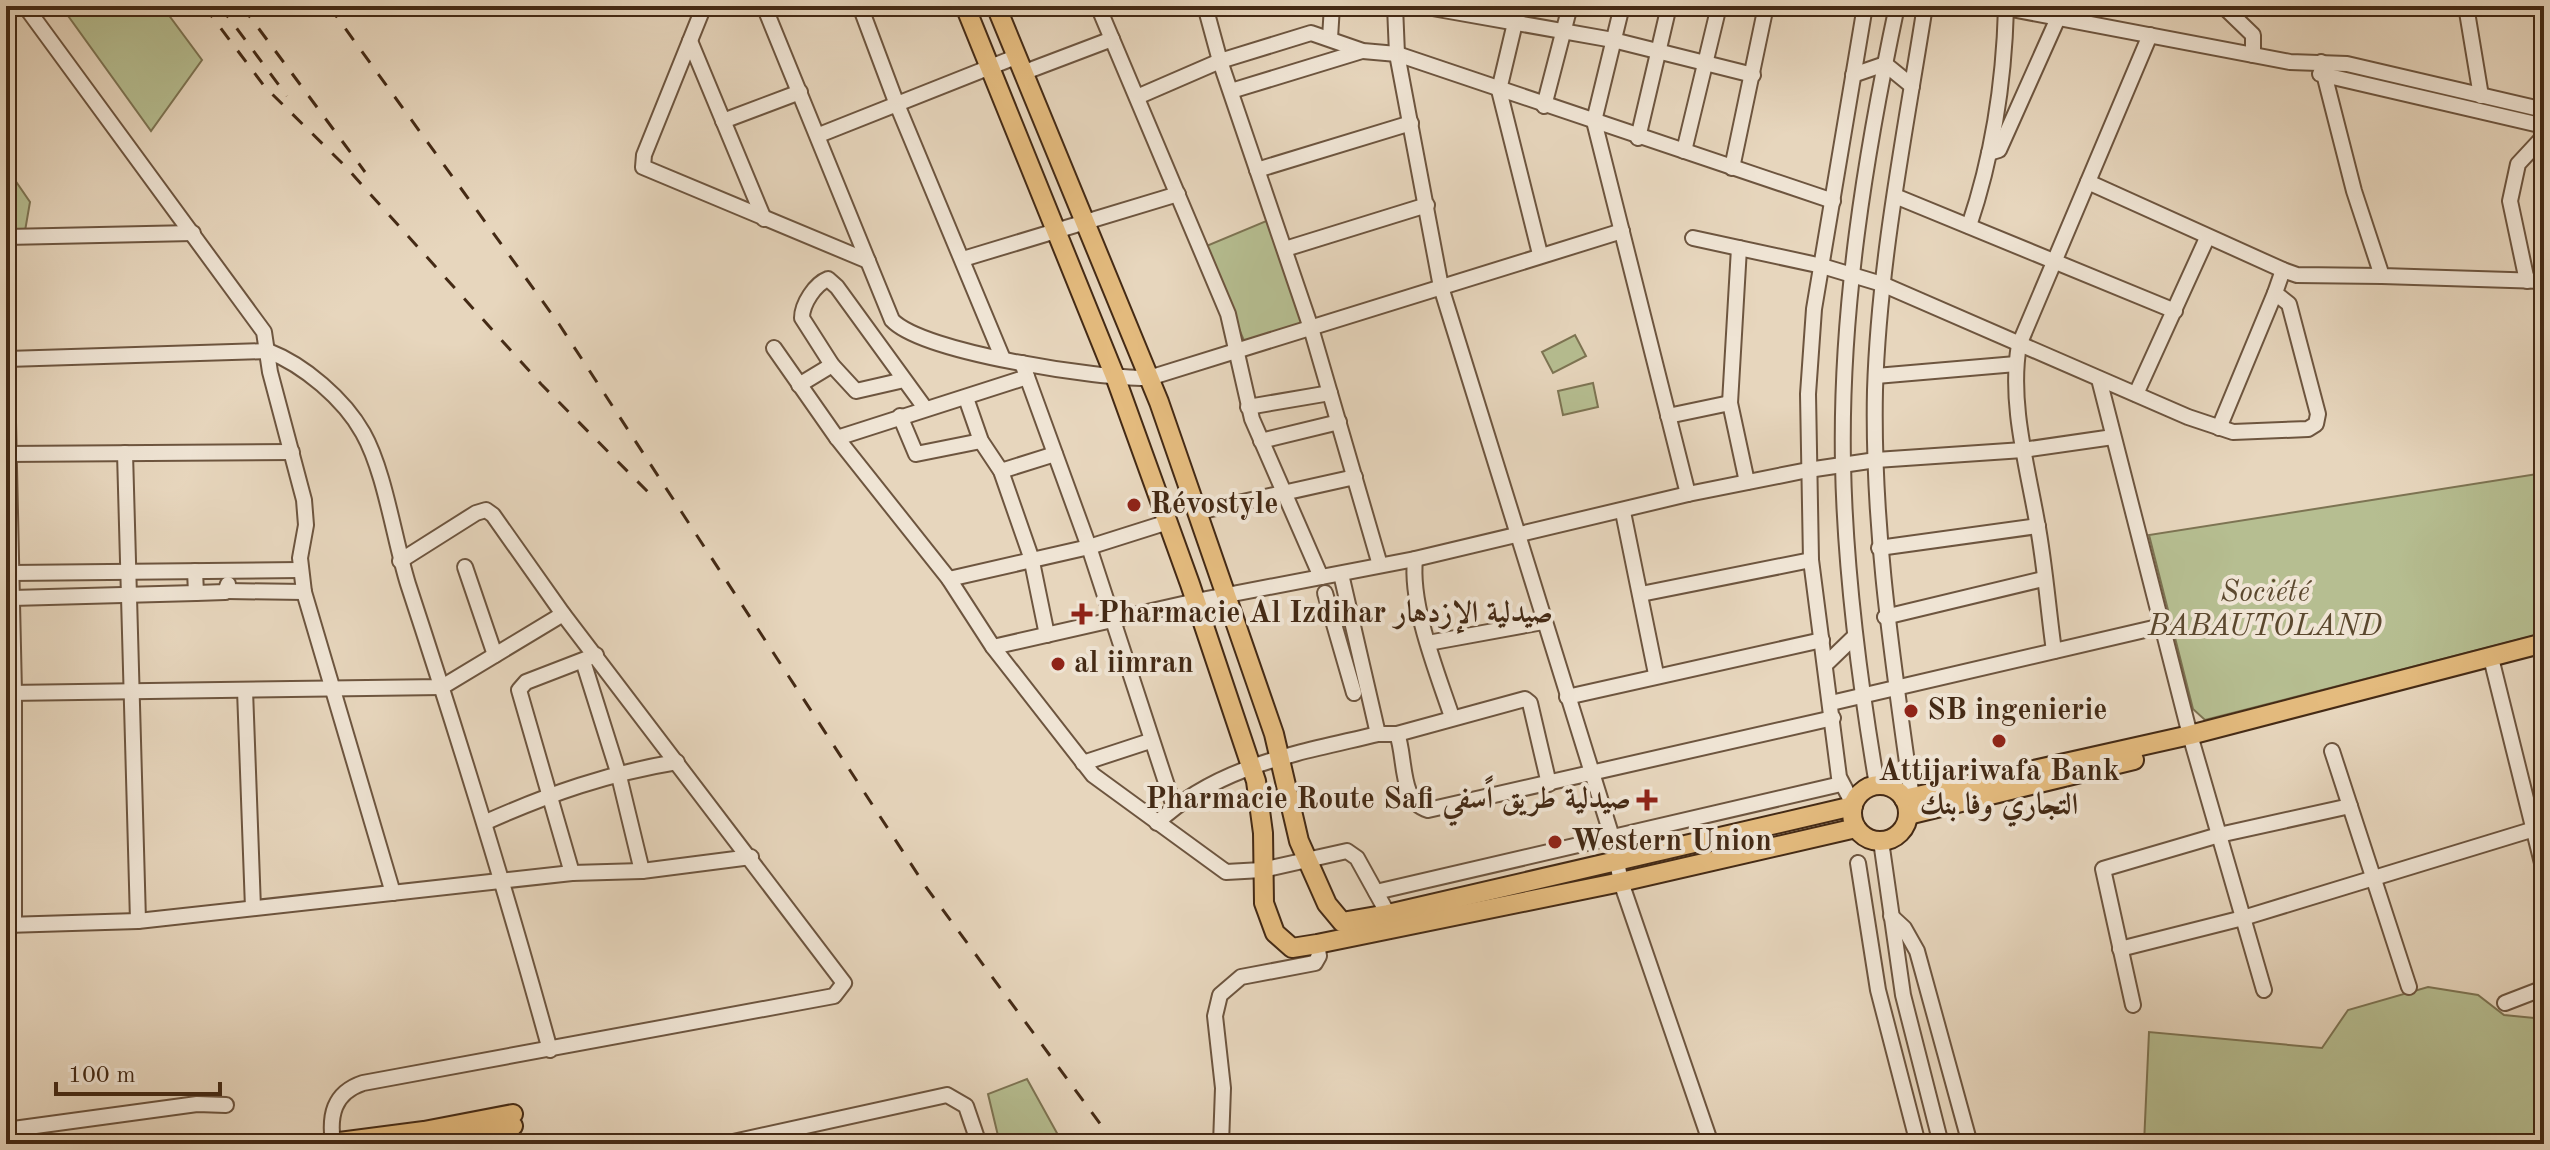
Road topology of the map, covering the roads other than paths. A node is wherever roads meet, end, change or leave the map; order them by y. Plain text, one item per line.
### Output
1 (25, 6) edge
2 (704, 6) edge
3 (764, 6) edge
4 (860, 6) edge
5 (965, 6) edge
6 (996, 6) edge
7 (1098, 6) edge
8 (1205, 6) edge
9 (1332, 6) edge
10 (1395, 6) edge
11 (1421, 6) edge
12 (1519, 6) edge
13 (1570, 6) edge
14 (1622, 6) edge
15 (1669, 6) edge
16 (1719, 6) edge
17 (1766, 6) edge
18 (1865, 6) edge
19 (1897, 6) edge
20 (1925, 6) edge
21 (2223, 6) edge
22 (2466, 6) edge
23 (2001, 7) edge
24 (1458, 9) edge
25 (2058, 18) junction
26 (1515, 21) junction
27 (1564, 31) junction
28 (2150, 35) junction
29 (1330, 38) junction
30 (1112, 39) junction
31 (1613, 40) junction
32 (690, 41) junction
33 (1363, 51) junction
34 (1658, 52) junction
35 (1397, 54) junction
36 (2253, 55) junction
37 (1220, 61) junction
38 (1022, 64) junction
39 (1704, 64) junction
40 (1885, 64) junction
41 (990, 66) junction
42 (2323, 69) junction
43 (1753, 75) junction
44 (1853, 75) junction
45 (1912, 86) junction
46 (1499, 90) junction
47 (1231, 91) junction
48 (800, 92) junction
49 (2481, 96) junction
50 (1137, 97) junction
51 (896, 102) junction
52 (1544, 106) junction
53 (2544, 110) edge
54 (723, 121) junction
55 (1594, 121) junction
56 (1411, 123) junction
57 (2544, 126) edge
58 (819, 135) junction
59 (2544, 136) edge
60 (1638, 138) junction
61 (1684, 151) junction
62 (1989, 153) junction
63 (1732, 168) junction
64 (1257, 170) junction
65 (2088, 182) junction
66 (1178, 194) junction
67 (1895, 196) junction
68 (1833, 201) junction
69 (1427, 205) junction
70 (764, 219) junction
71 (1086, 221) junction
72 (1969, 226) junction
73 (1057, 230) junction
74 (1622, 231) junction
75 (193, 233) junction
76 (6, 237) edge
77 (1693, 238) dead end
78 (2207, 238) junction
79 (1739, 248) junction
80 (1285, 249) junction
81 (1540, 254) junction
82 (963, 259) junction
83 (868, 261) junction
84 (2055, 261) junction
85 (1822, 266) junction
86 (2283, 270) junction
87 (1852, 275) junction
88 (2382, 276) junction
89 (2527, 281) junction
90 (2544, 281) edge
91 (1882, 284) junction
92 (1441, 287) junction
93 (2275, 293) junction
94 (2175, 311) junction
95 (892, 320) junction
96 (1311, 328) junction
97 (869, 330) junction
98 (6, 332) edge
99 (2019, 345) junction
100 (774, 348) dead end
101 (268, 351) junction
102 (1237, 351) junction
103 (7, 359) edge
104 (1003, 359) junction
105 (2016, 364) junction
106 (832, 365) junction
107 (1024, 370) junction
108 (1876, 376) junction
109 (1149, 378) junction
110 (1116, 379) junction
111 (2099, 379) junction
112 (904, 380) junction
113 (799, 385) junction
114 (1330, 393) junction
115 (2136, 394) junction
116 (966, 398) junction
117 (1730, 403) junction
118 (1248, 407) junction
119 (925, 408) junction
120 (900, 416) junction
121 (1668, 416) junction
122 (1339, 422) junction
123 (2219, 428) junction
124 (2113, 437) junction
125 (837, 438) junction
126 (981, 441) junction
127 (1261, 441) junction
128 (2023, 450) junction
129 (292, 452) junction
130 (125, 453) junction
131 (7, 454) edge
132 (1055, 454) junction
133 (1876, 460) junction
134 (1843, 465) junction
135 (1808, 470) junction
136 (1001, 471) junction
137 (1355, 477) junction
138 (1747, 482) junction
139 (1285, 493) junction
140 (1688, 494) junction
141 (1198, 512) junction
142 (1623, 512) junction
143 (1168, 522) junction
144 (2038, 526) junction
145 (1516, 535) junction
146 (1089, 547) junction
147 (1879, 548) junction
148 (1031, 557) junction
149 (1415, 559) junction
150 (1811, 560) junction
151 (400, 561) junction
152 (1380, 565) junction
153 (465, 567) dead end
154 (228, 570) junction
155 (300, 570) junction
156 (195, 571) junction
157 (11, 573) junction
158 (128, 573) junction
159 (1341, 574) junction
160 (1321, 577) junction
161 (949, 579) junction
162 (2043, 579) junction
163 (227, 591) junction
164 (304, 592) junction
165 (196, 593) junction
166 (1325, 593) dead end
167 (1641, 594) junction
168 (1227, 595) junction
169 (129, 596) junction
170 (12, 598) junction
171 (1196, 601) junction
172 (563, 614) junction
173 (1885, 617) junction
174 (1112, 621) junction
175 (1543, 622) junction
176 (2162, 626) junction
177 (1354, 634) junction
178 (1047, 635) junction
179 (1855, 636) junction
180 (1338, 638) junction
181 (1822, 640) junction
182 (1428, 643) junction
183 (2544, 643) edge
184 (993, 647) junction
185 (2054, 651) junction
186 (2544, 653) edge
187 (495, 655) junction
188 (590, 658) junction
189 (1825, 665) junction
190 (2493, 666) junction
191 (1656, 674) junction
192 (442, 687) junction
193 (1897, 688) junction
194 (245, 690) junction
195 (334, 690) junction
196 (133, 691) junction
197 (10, 693) edge
198 (1354, 693) dead end
199 (1863, 695) junction
200 (1567, 697) junction
201 (1832, 710) junction
202 (1452, 717) junction
203 (1378, 734) junction
204 (1397, 734) junction
205 (2191, 740) junction
206 (1150, 741) junction
207 (2332, 751) dead end
208 (1281, 757) junction
209 (677, 762) junction
210 (1083, 763) junction
211 (1251, 764) junction
212 (618, 772) junction
213 (1593, 774) junction
214 (1549, 784) junction
215 (1841, 784) junction
216 (1877, 785) junction
217 (549, 794) junction
218 (1908, 804) junction
219 (1853, 805) junction
220 (2350, 806) junction
221 (1174, 807) junction
222 (486, 822) junction
223 (1157, 823) junction
224 (1856, 828) junction
225 (2531, 830) junction
226 (2219, 835) junction
227 (1612, 837) junction
228 (1881, 841) junction
229 (10, 855) edge
230 (751, 857) junction
231 (1308, 858) junction
232 (1617, 861) junction
233 (1858, 863) dead end
234 (1262, 870) junction
235 (642, 871) junction
236 (2544, 871) edge
237 (572, 873) junction
238 (2373, 877) junction
239 (504, 880) junction
240 (1621, 882) junction
241 (1376, 892) junction
242 (393, 893) junction
243 (253, 908) junction
244 (1388, 914) junction
245 (1891, 916) junction
246 (2243, 918) junction
247 (138, 921) junction
248 (10, 925) edge
249 (1895, 943) junction
250 (1317, 944) junction
251 (1870, 946) junction
252 (2120, 949) junction
253 (2409, 987) dead end
254 (2544, 988) edge
255 (2264, 990) dead end
256 (2505, 1003) dead end
257 (2133, 1005) dead end
258 (550, 1050) junction
259 (226, 1105) dead end
260 (6, 1130) edge
261 (361, 1142) edge
262 (324, 1144) edge
263 (333, 1144) edge
264 (430, 1144) edge
265 (724, 1144) edge
266 (979, 1144) edge
267 (1221, 1144) edge
268 (1711, 1144) edge
269 (1918, 1144) edge
270 (1941, 1144) edge
271 (1970, 1144) edge

1 - 75 street
2 - 32 street
3 - 48 street
4 - 51 street
5 - 41 main road
6 - 38 main road
7 - 30 street
8 - 37 street
9 - 29 street
10 - 35 street
11 - 24 street
12 - 26 street
13 - 27 street
14 - 31 street
15 - 34 street
16 - 39 street
17 - 43 street
18 - 44 street
19 - 40 street
20 - 45 street
21 - 36 street
22 - 49 street
23 - 25 street
23 - 62 street
24 - 26 street
25 - 28 street
25 - 62 street
26 - 27 street
26 - 46 street
27 - 31 street
27 - 52 street
28 - 36 street
28 - 65 street
29 - 33 street
29 - 37 street
30 - 38 street
30 - 50 street
31 - 34 street
31 - 55 street
32 - 54 street
32 - 70 street
33 - 35 street
33 - 47 street
34 - 39 street
34 - 60 street
35 - 46 street
35 - 56 street
36 - 42 street
37 - 47 street
37 - 50 street
38 - 41 street
38 - 71 main road
39 - 43 street
39 - 61 street
40 - 44 street
40 - 45 street
40 - 87 street
41 - 51 street
41 - 73 main road
42 - 49 street
42 - 57 street
42 - 88 street
43 - 63 street
44 - 68 street
45 - 67 street
46 - 52 street
46 - 81 street
47 - 64 street
48 - 54 street
48 - 58 street
49 - 53 street
50 - 66 street
51 - 58 street
51 - 82 street
52 - 55 street
54 - 70 street
55 - 60 street
55 - 74 street
56 - 64 street
56 - 69 street
58 - 83 street
59 - 89 street
60 - 61 street
61 - 63 street
62 - 72 street
63 - 68 street
64 - 80 street
65 - 78 street
65 - 84 street
66 - 71 street
66 - 102 street
67 - 72 street
67 - 91 street
68 - 85 street
69 - 80 street
69 - 92 street
70 - 83 street
71 - 73 street
71 - 109 main road
72 - 84 street
73 - 82 street
73 - 110 main road
74 - 81 street
74 - 121 street
75 - 76 street
75 - 101 street
77 - 79 street
78 - 86 street
78 - 94 street
79 - 85 street
79 - 117 street
80 - 96 street
81 - 92 street
82 - 104 street
83 - 95 street
84 - 94 street
84 - 99 street
85 - 87 street
85 - 135 street
86 - 88 street
86 - 93 street
87 - 91 street
87 - 134 street
88 - 89 street
89 - 90 street
91 - 99 street
91 - 108 street
92 - 96 street
92 - 145 street
93 - 123 street
93 - 123 street
94 - 115 street
95 - 97 street
95 - 104 street
96 - 102 street
96 - 114 street
97 - 106 street
97 - 112 street
98 - 103 street
99 - 105 street
99 - 111 street
100 - 113 street
101 - 103 street
101 - 129 street
101 - 151 street
102 - 109 street
102 - 118 street
103 - 131 street
104 - 107 street
105 - 108 street
105 - 128 street
106 - 112 street
106 - 113 street
107 - 110 street
107 - 116 street
107 - 132 street
108 - 133 street
109 - 110 street
109 - 141 main road
110 - 143 main road
111 - 115 street
111 - 124 street
112 - 119 street
113 - 125 street
114 - 118 street
114 - 122 street
115 - 123 street
116 - 119 street
116 - 126 street
117 - 121 street
117 - 138 street
118 - 127 street
119 - 120 street
120 - 125 street
120 - 126 street
121 - 140 street
122 - 127 street
122 - 137 street
124 - 128 street
124 - 176 street
125 - 161 street
126 - 136 street
127 - 139 street
128 - 133 street
128 - 144 street
129 - 130 street
129 - 155 street
130 - 131 street
130 - 158 street
131 - 157 street
132 - 136 street
132 - 146 street
133 - 134 street
133 - 147 street
134 - 135 street
134 - 179 street
135 - 138 street
135 - 150 street
136 - 148 street
137 - 139 street
137 - 152 street
138 - 140 street
139 - 141 street
139 - 160 street
140 - 142 street
141 - 168 main road
142 - 145 street
142 - 167 street
143 - 146 street
143 - 171 main road
144 - 147 street
144 - 162 street
145 - 149 street
145 - 175 street
146 - 148 street
146 - 174 street
147 - 173 street
148 - 161 street
148 - 178 street
149 - 152 street
149 - 182 street
150 - 167 street
150 - 181 street
151 - 172 street
151 - 192 street
152 - 159 street
153 - 187 street
154 - 155 street
154 - 156 street
154 - 163 street
155 - 164 street
156 - 158 street
156 - 165 street
157 - 158 street
157 - 170 street
158 - 169 street
159 - 160 street
159 - 177 street
160 - 168 street
161 - 184 street
162 - 173 street
162 - 185 street
163 - 164 street
163 - 165 street
164 - 195 street
165 - 169 street
166 - 180 street
167 - 191 street
168 - 171 street
168 - 208 main road
169 - 170 street
169 - 196 street
170 - 197 street
171 - 174 street
171 - 211 main road
172 - 187 street
172 - 188 street
173 - 193 street
174 - 178 street
174 - 206 street
175 - 182 street
175 - 200 street
176 - 185 street
176 - 205 street
177 - 180 street
177 - 203 street
178 - 184 street
179 - 189 street
179 - 199 street
180 - 198 street
181 - 189 street
181 - 191 street
182 - 202 street
183 - 205 main road
184 - 210 street
185 - 193 street
186 - 190 main road
187 - 192 street
188 - 209 street
188 - 212 street
188 - 217 street
189 - 201 street
190 - 205 main road
190 - 225 street
191 - 200 street
192 - 195 street
192 - 222 street
193 - 199 street
193 - 218 street
194 - 195 street
194 - 196 street
194 - 243 street
195 - 242 street
196 - 197 street
196 - 247 street
197 - 229 street
199 - 201 street
199 - 216 street
200 - 213 street
201 - 213 street
201 - 215 street
202 - 204 street
202 - 214 street
203 - 204 street
203 - 208 street
204 - 214 street
205 - 218 main road
205 - 226 street
206 - 210 street
206 - 221 street
207 - 220 street
208 - 211 street
208 - 231 main road
209 - 212 street
209 - 230 street
210 - 223 street
211 - 221 street
211 - 234 main road
212 - 217 street
212 - 235 street
213 - 214 street
213 - 227 street
215 - 219 street
215 - 227 street
216 - 218 main road
216 - 219 main road
217 - 222 street
217 - 237 street
218 - 228 main road
219 - 224 main road
219 - 232 main road
220 - 226 street
220 - 238 street
221 - 223 street
222 - 239 street
223 - 234 street
224 - 228 main road
224 - 240 main road
225 - 236 street
225 - 238 street
226 - 246 street
226 - 252 street
227 - 232 street
227 - 241 street
228 - 245 street
229 - 248 street
230 - 235 street
230 - 258 street
231 - 234 street
231 - 241 street
231 - 244 main road
232 - 240 street
232 - 244 main road
233 - 251 street
234 - 250 main road
235 - 237 street
237 - 239 street
238 - 246 street
238 - 253 street
239 - 242 street
239 - 258 street
240 - 250 main road
240 - 268 street
241 - 244 street
242 - 243 street
243 - 247 street
245 - 249 street
245 - 271 street
246 - 252 street
246 - 255 street
247 - 248 street
249 - 251 street
249 - 270 street
250 - 267 street
251 - 269 street
252 - 257 street
254 - 256 street
258 - 263 street
259 - 260 street
261 - 263 main road
261 - 264 main road
262 - 263 main road
265 - 266 street

